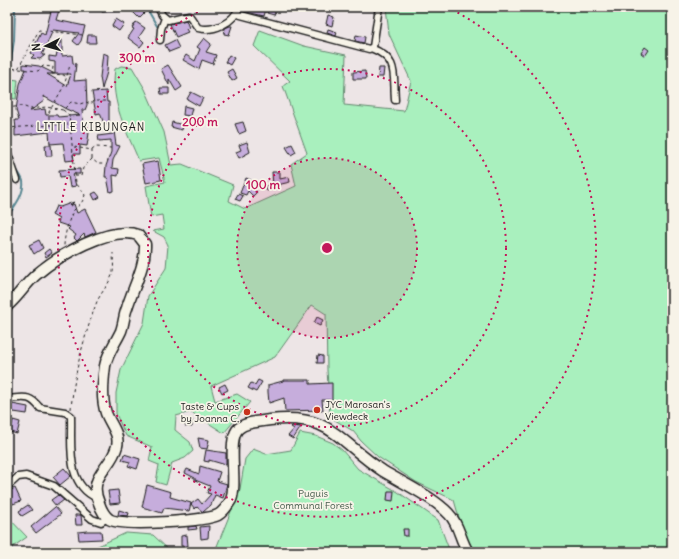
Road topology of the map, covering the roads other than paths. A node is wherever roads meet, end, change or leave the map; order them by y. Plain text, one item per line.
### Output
1 (158, 7) edge
2 (239, 7) edge
3 (379, 7) edge
4 (237, 14) junction
5 (165, 18) junction
6 (160, 40) dead end
7 (371, 48) junction
8 (7, 52) edge
9 (7, 59) edge
10 (395, 100) dead end
11 (7, 151) edge
12 (17, 180) dead end
13 (7, 306) edge
14 (7, 399) edge
15 (7, 487) edge
16 (97, 498) junction
17 (108, 518) junction
18 (468, 552) edge

1 - 5 street
2 - 4 street
3 - 7 street
4 - 5 street
4 - 7 street
5 - 6 street
7 - 10 street
8 - 9 street
11 - 12 street
13 - 16 main road
14 - 16 street
15 - 17 street
16 - 17 main road
17 - 18 main road

